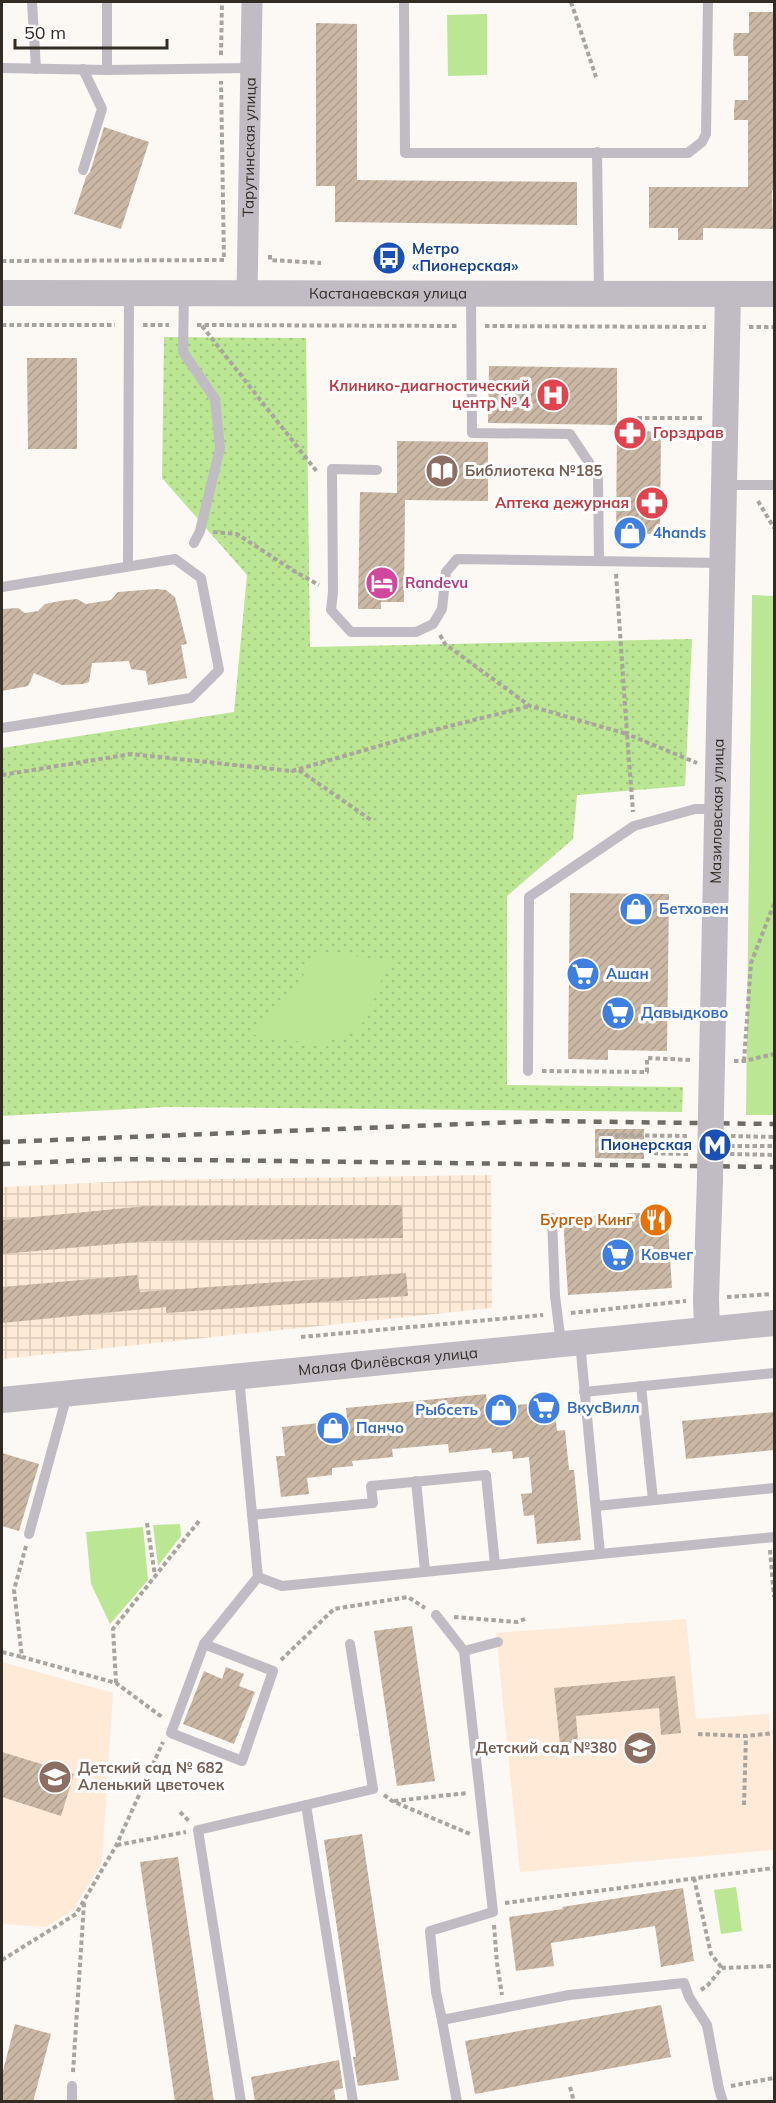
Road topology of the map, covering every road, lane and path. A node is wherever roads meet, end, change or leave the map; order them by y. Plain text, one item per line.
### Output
1 (32, 2) edge
2 (107, 2) edge
3 (222, 2) edge
4 (252, 2) edge
5 (404, 2) edge
6 (571, 2) edge
7 (708, 2) edge
8 (2, 68) edge
9 (251, 68) junction
10 (36, 69) junction
11 (83, 69) junction
12 (220, 69) junction
13 (107, 70) junction
14 (596, 77) dead end
15 (597, 152) junction
16 (83, 170) dead end
17 (270, 248) dead end
18 (2, 261) edge
19 (321, 263) dead end
20 (2, 293) edge
21 (129, 293) junction
22 (184, 294) junction
23 (247, 294) junction
24 (471, 294) junction
25 (599, 294) junction
26 (728, 294) junction
27 (774, 294) edge
28 (128, 324) junction
29 (2, 325) edge
30 (184, 325) junction
31 (202, 325) junction
32 (471, 326) junction
33 (727, 327) junction
34 (774, 327) edge
35 (630, 418) dead end
36 (704, 418) dead end
37 (377, 470) dead end
38 (724, 485) junction
39 (774, 485) edge
40 (331, 490) junction
41 (760, 502) dead end
42 (774, 528) edge
43 (200, 531) junction
44 (194, 543) dead end
45 (599, 561) junction
46 (615, 561) junction
47 (722, 562) junction
48 (128, 565) junction
49 (313, 582) dead end
50 (2, 586) edge
51 (433, 624) junction
52 (530, 706) junction
53 (2, 728) edge
54 (627, 734) junction
55 (697, 764) dead end
56 (299, 770) junction
57 (2, 775) edge
58 (718, 810) junction
59 (371, 820) dead end
60 (634, 826) junction
61 (774, 904) edge
62 (774, 1054) edge
63 (690, 1060) dead end
64 (734, 1061) dead end
65 (744, 1061) junction
66 (528, 1071) joint
67 (688, 1136) dead end
68 (731, 1136) dead end
69 (774, 1137) edge
70 (600, 1143) junction
71 (644, 1144) dead end
72 (688, 1154) dead end
73 (730, 1154) dead end
74 (774, 1155) edge
75 (552, 1218) dead end
76 (771, 1294) dead end
77 (706, 1299) junction
78 (557, 1314) junction
79 (774, 1323) edge
80 (707, 1329) junction
81 (302, 1337) dead end
82 (570, 1343) junction
83 (774, 1373) edge
84 (238, 1377) junction
85 (641, 1386) junction
86 (584, 1392) junction
87 (63, 1394) junction
88 (2, 1400) edge
89 (416, 1481) junction
90 (774, 1488) edge
91 (653, 1500) junction
92 (596, 1506) junction
93 (252, 1515) junction
94 (199, 1521) dead end
95 (147, 1523) dead end
96 (29, 1534) joint
97 (774, 1537) edge
98 (600, 1554) junction
99 (770, 1557) dead end
100 (495, 1564) junction
101 (425, 1571) junction
102 (773, 1571) edge
103 (155, 1576) junction
104 (258, 1577) junction
105 (774, 1597) edge
106 (436, 1615) junction
107 (525, 1619) dead end
108 (498, 1642) dead end
109 (204, 1644) junction
110 (350, 1644) dead end
111 (464, 1651) junction
112 (2, 1652) edge
113 (22, 1657) junction
114 (278, 1662) dead end
115 (116, 1683) junction
116 (162, 1717) dead end
117 (774, 1733) edge
118 (167, 1734) dead end
119 (698, 1734) dead end
120 (746, 1736) junction
121 (373, 1788) junction
122 (480, 1791) junction
123 (392, 1801) junction
124 (306, 1805) junction
125 (744, 1805) dead end
126 (198, 1830) junction
127 (485, 1840) junction
128 (116, 1846) junction
129 (774, 1868) edge
130 (694, 1878) junction
131 (84, 1902) junction
132 (493, 1909) junction
133 (2, 1960) edge
134 (774, 1966) edge
135 (722, 1968) junction
136 (689, 1997) junction
137 (504, 2008) junction
138 (442, 2020) junction
139 (774, 2078) edge
140 (72, 2086) joint
141 (570, 2087) dead end
142 (719, 2089) junction
143 (72, 2102) edge
144 (241, 2102) edge
145 (354, 2102) edge
146 (457, 2102) edge
147 (574, 2102) edge
148 (723, 2102) edge

1 - 10 lane
2 - 13 lane
3 - 12 path
4 - 9 street, Тарутинская улица
5 - 15 lane
6 - 14 path
7 - 15 lane
8 - 10 lane
9 - 12 lane
9 - 23 street, Тарутинская улица
10 - 11 lane
11 - 13 lane
11 - 16 lane
12 - 13 lane
12 - 18 path
15 - 25 lane
17 - 19 path
20 - 21 street, Кастанаевская улица
21 - 22 street, Кастанаевская улица
21 - 28 lane
22 - 23 street, Кастанаевская улица
22 - 30 lane
23 - 24 street, Кастанаевская улица
24 - 25 street, Кастанаевская улица
24 - 32 lane
25 - 26 street, Кастанаевская улица
26 - 27 street, Кастанаевская улица
26 - 33 street, Мазиловская улица
28 - 29 path
28 - 30 path
28 - 48 lane
30 - 31 path
30 - 43 lane
31 - 32 path
31 - 40 path
32 - 33 path
32 - 45 lane
33 - 34 path
33 - 38 street, Мазиловская улица
35 - 36 path
37 - 40 lane
38 - 39 lane
38 - 47 street, Мазиловская улица
40 - 51 lane
41 - 42 path
43 - 44 lane
43 - 49 path
45 - 46 lane
45 - 51 lane
46 - 47 lane
46 - 54 path
47 - 58 street, Мазиловская улица
48 - 50 lane
48 - 53 lane
51 - 52 path
52 - 54 path
52 - 56 path
54 - 55 path
54 - 60 path
56 - 57 path
56 - 59 path
58 - 60 lane
58 - 77 street, Мазиловская улица, bridge
60 - 66 lane
61 - 65 path
62 - 65 path
63 - 66 path
64 - 65 path
67 - 70 path
68 - 69 path
70 - 71 path
70 - 72 path
73 - 74 path
75 - 78 lane
76 - 77 path
77 - 78 path
77 - 80 street, Мазиловская улица
78 - 81 path
78 - 82 lane
79 - 80 street, Малая Филёвская улица
80 - 82 street, Малая Филёвская улица
82 - 84 street, Малая Филёвская улица
82 - 86 lane
83 - 85 lane
84 - 87 street, Малая Филёвская улица
84 - 93 lane
85 - 86 lane
85 - 91 lane
86 - 92 lane
87 - 88 street, Малая Филёвская улица
87 - 96 lane
89 - 93 lane
89 - 100 lane
89 - 101 lane
90 - 91 lane
91 - 92 lane
92 - 98 lane
93 - 104 lane
94 - 103 path
95 - 103 path
96 - 113 path
97 - 98 lane
98 - 100 lane
99 - 102 path
100 - 101 lane
101 - 104 lane
102 - 105 path
103 - 115 path
104 - 109 lane
106 - 107 path
106 - 111 lane
106 - 114 path
108 - 111 lane
109 - 109 lane
110 - 121 lane
111 - 122 lane
112 - 113 path
113 - 115 path
115 - 116 path
117 - 120 path
118 - 128 path
119 - 120 path
120 - 125 path
121 - 123 path
121 - 124 lane
122 - 123 path
122 - 127 lane
123 - 127 path
124 - 126 lane
124 - 145 lane
126 - 128 path
126 - 144 lane
127 - 132 lane
128 - 131 path
129 - 130 path
130 - 132 path
130 - 135 path
131 - 133 path
131 - 140 path
132 - 137 path
132 - 138 lane
134 - 135 path
135 - 136 path
136 - 137 lane
136 - 142 lane
137 - 138 lane
138 - 146 lane
139 - 142 path
140 - 143 lane
141 - 147 path
142 - 148 lane

